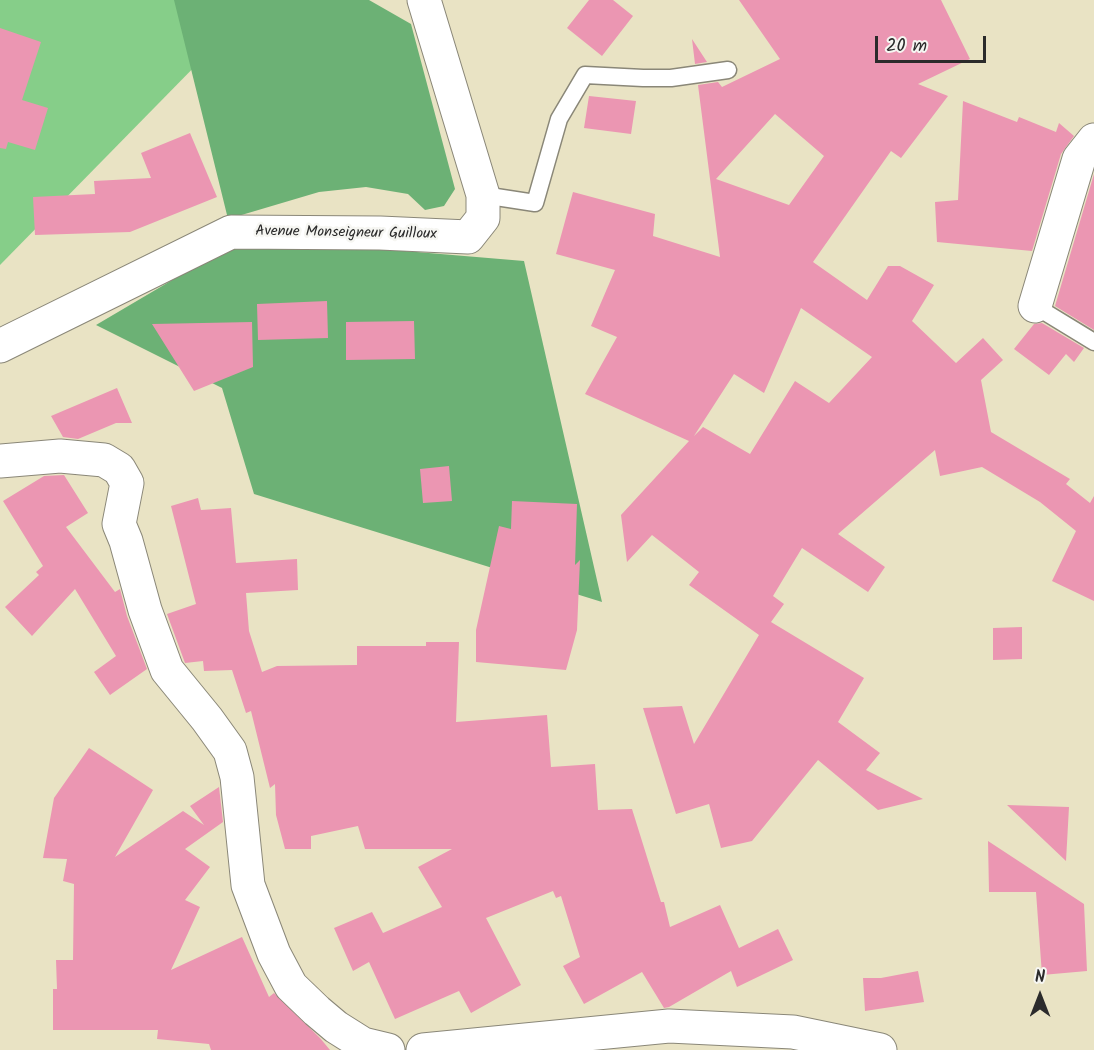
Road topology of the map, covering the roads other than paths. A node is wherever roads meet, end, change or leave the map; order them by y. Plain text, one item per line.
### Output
1 (424, 0) edge
2 (728, 70) dead end
3 (1094, 140) edge
4 (483, 195) junction
5 (1035, 306) joint
6 (1094, 342) edge
7 (0, 346) edge
8 (0, 461) edge
9 (388, 1050) edge
10 (423, 1050) edge
11 (879, 1050) edge

1 - 4 street, Avenue Monseigneur Guilloux
2 - 4 lane
3 - 5 street
4 - 7 street, Avenue Monseigneur Guilloux
5 - 6 lane
8 - 9 street
10 - 11 street

